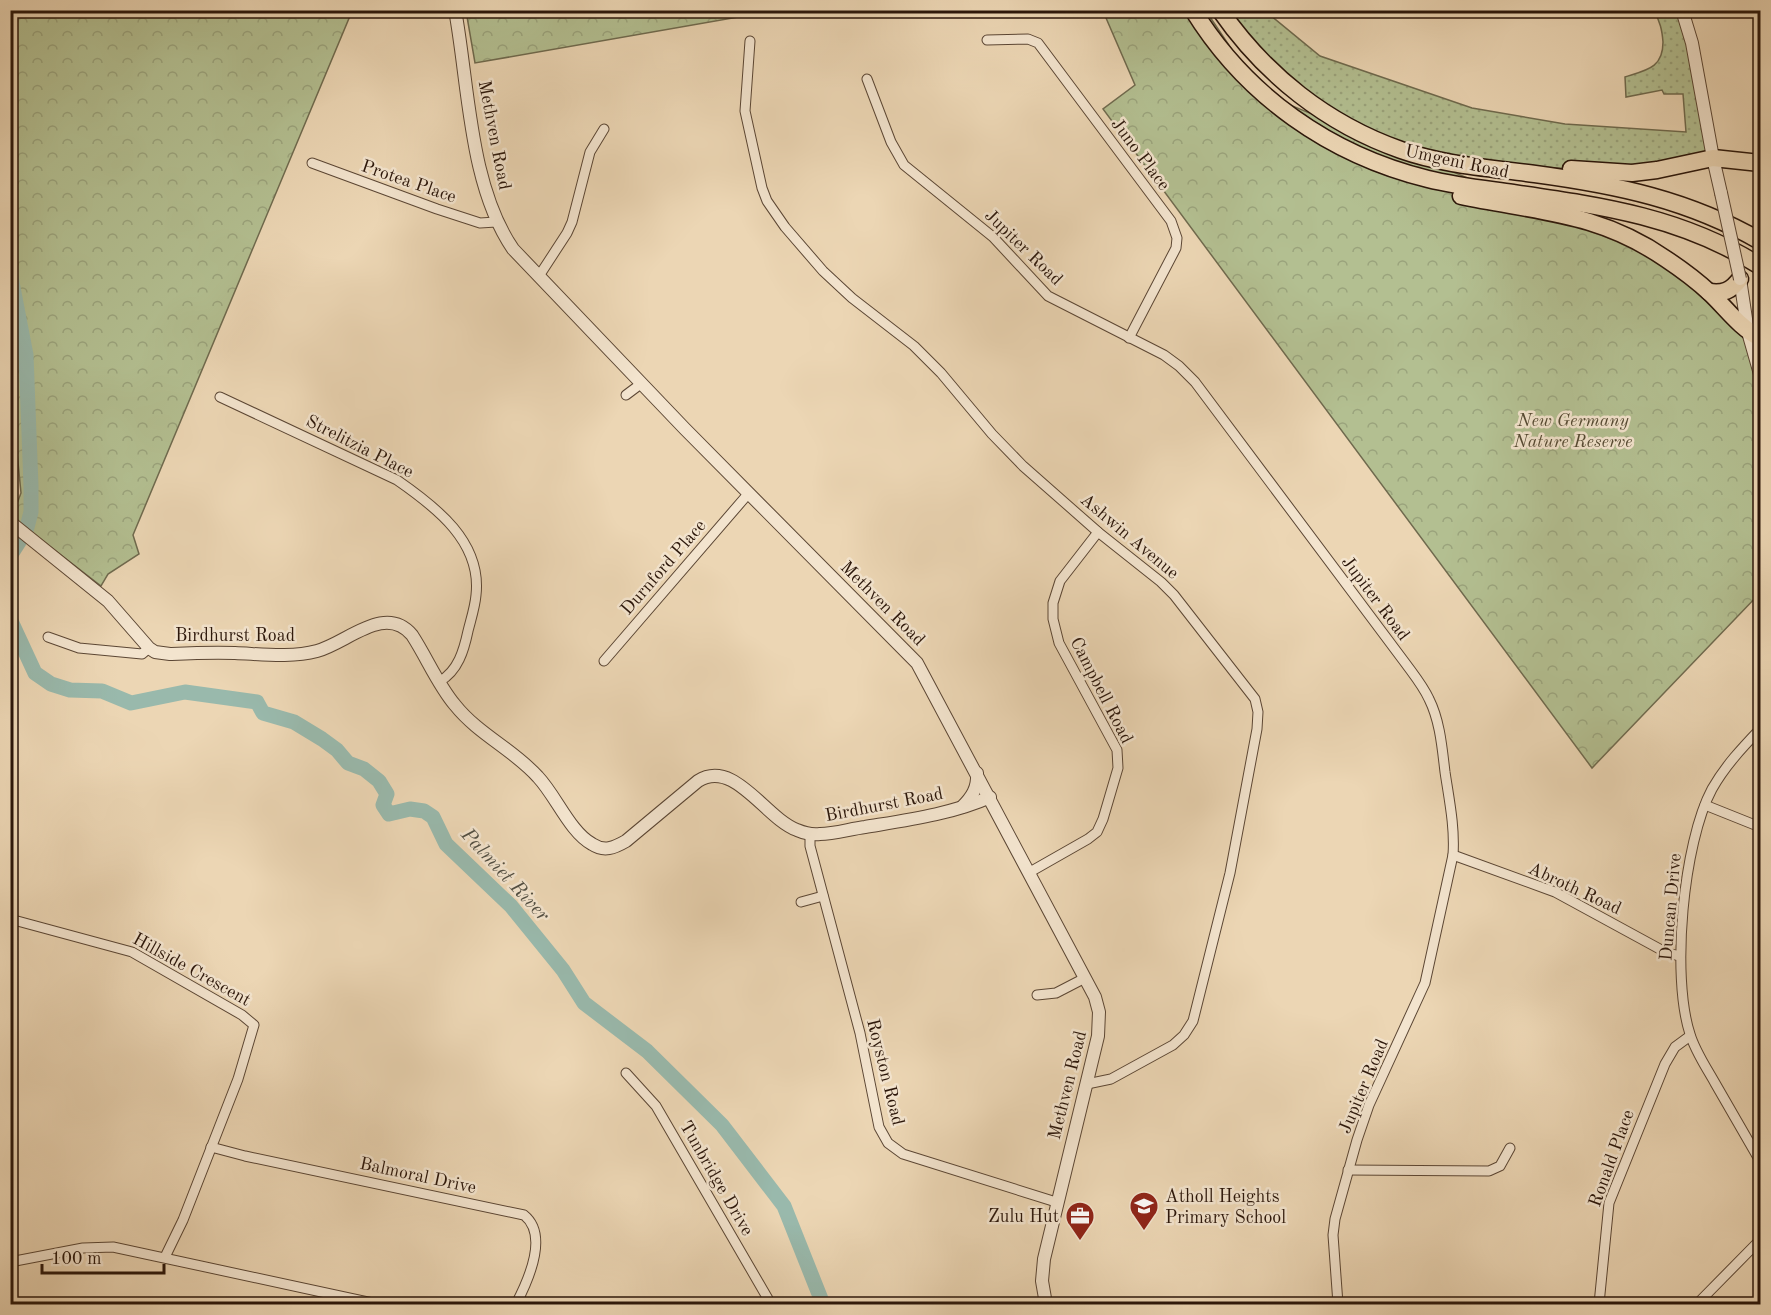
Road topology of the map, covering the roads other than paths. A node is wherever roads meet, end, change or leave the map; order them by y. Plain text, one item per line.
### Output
1 (454, 10) edge
2 (1193, 10) edge
3 (1220, 10) edge
4 (1682, 10) edge
5 (987, 40) dead end
6 (750, 41) dead end
7 (867, 79) dead end
8 (1261, 93) junction
9 (604, 129) dead end
10 (1403, 151) junction
11 (1713, 158) junction
12 (312, 163) dead end
13 (1761, 163) edge
14 (496, 222) junction
15 (1761, 241) edge
16 (1761, 266) edge
17 (539, 276) junction
18 (1740, 279) junction
19 (1709, 292) junction
20 (1754, 335) edge
21 (1129, 338) junction
22 (1761, 374) edge
23 (642, 383) junction
24 (626, 395) dead end
25 (220, 397) dead end
26 (748, 494) junction
27 (10, 522) edge
28 (1098, 532) junction
29 (48, 637) dead end
30 (149, 648) junction
31 (604, 661) dead end
32 (440, 681) junction
33 (1761, 729) edge
34 (976, 772) junction
35 (990, 797) junction
36 (1705, 805) junction
37 (961, 808) junction
38 (1761, 827) edge
39 (810, 834) junction
40 (1453, 855) junction
41 (1029, 872) junction
42 (823, 896) junction
43 (801, 902) dead end
44 (10, 919) edge
45 (1680, 956) junction
46 (1085, 978) junction
47 (1037, 995) dead end
48 (1690, 1036) junction
49 (626, 1073) dead end
50 (1087, 1084) junction
51 (211, 1147) junction
52 (1510, 1148) dead end
53 (1761, 1161) edge
54 (1348, 1170) junction
55 (1056, 1202) junction
56 (1761, 1240) edge
57 (165, 1257) junction
58 (10, 1262) edge
59 (377, 1305) edge
60 (516, 1305) edge
61 (771, 1305) edge
62 (1046, 1305) edge
63 (1338, 1305) edge
64 (1599, 1305) edge
65 (1697, 1305) edge

1 - 14 street, Methven Road
2 - 8 highway, Umgeni Road
3 - 10 highway, Umgeni Road
4 - 11 street
5 - 21 street, Juno Place
6 - 28 street, Ashwin Avenue
7 - 21 street, Jupiter Road
8 - 16 highway, Umgeni Road
8 - 19 highway
9 - 17 street
10 - 11 highway
10 - 15 highway, Umgeni Road
11 - 13 highway
11 - 18 street, bridge
12 - 14 street, Protea Place
14 - 17 street, Methven Road
17 - 23 street, Methven Road
18 - 19 highway
18 - 20 street
19 - 20 highway
20 - 22 street
21 - 40 street, Jupiter Road
23 - 24 street
23 - 26 street, Methven Road
25 - 32 street, Strelitzia Place
26 - 31 street, Durnford Place
26 - 34 street, Methven Road
27 - 30 street, Birdhurst Road
28 - 41 street, Campbell Road
28 - 50 street, Ashwin Avenue
29 - 30 street, Birdhurst Road
30 - 32 street, Birdhurst Road
32 - 39 street, Birdhurst Road
33 - 36 street, Duncan Drive
34 - 35 street, Methven Road
34 - 37 street
35 - 37 street, Birdhurst Road
35 - 41 street, Methven Road
36 - 38 street
36 - 45 street, Duncan Drive
37 - 39 street, Birdhurst Road
39 - 42 street, Royston Road
40 - 45 street, Abroth Road
40 - 54 street, Jupiter Road
41 - 46 street, Methven Road
42 - 43 street
42 - 55 street, Royston Road
44 - 51 street, Hillside Crescent
45 - 48 street, Duncan Drive
46 - 47 street
46 - 50 street, Methven Road
48 - 53 street, Duncan Drive
48 - 64 street, Ronald Place
49 - 61 street, Tunbridge Drive
50 - 55 street, Methven Road
51 - 57 street, Hillside Crescent
51 - 60 street, Balmoral Drive
52 - 54 street
54 - 63 street, Jupiter Road
55 - 62 street, Methven Road
56 - 65 street
57 - 58 street
57 - 59 street

